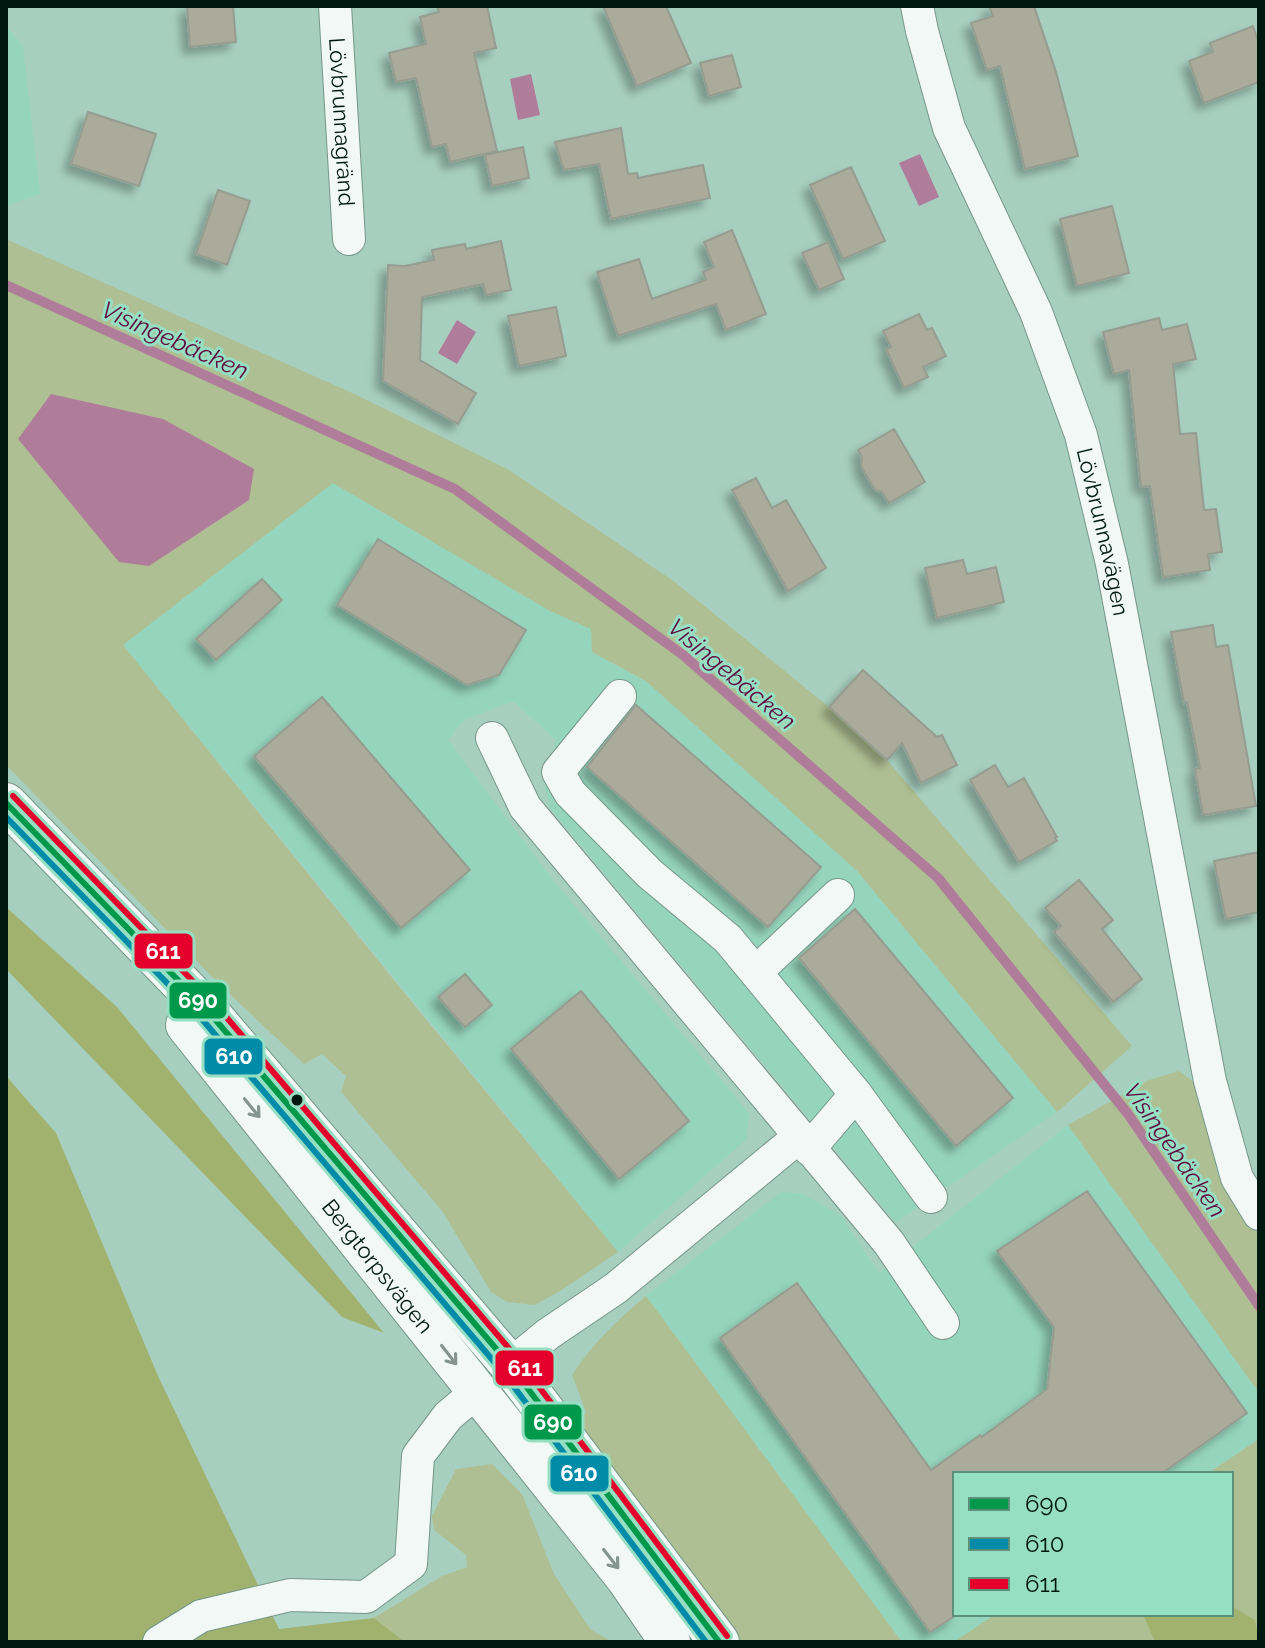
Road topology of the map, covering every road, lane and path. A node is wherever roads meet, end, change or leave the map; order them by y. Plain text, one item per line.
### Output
1 (335, 6) edge
2 (917, 6) edge
3 (349, 239) dead end
4 (620, 696) dead end
5 (492, 738) dead end
6 (6, 803) edge
7 (650, 874) junction
8 (88, 888) junction
9 (838, 895) dead end
10 (613, 910) junction
11 (756, 972) junction
12 (856, 1094) junction
13 (805, 1142) junction
14 (931, 1197) dead end
15 (1259, 1214) edge
16 (943, 1323) dead end
17 (510, 1365) junction
18 (478, 1391) junction
19 (159, 1642) edge
20 (670, 1642) edge
21 (719, 1642) edge

1 - 3 street, Lövbrunnagränd
2 - 15 street, Lövbrunnavägen
4 - 7 street
5 - 10 street
6 - 8 main road, Bergtorpsvägen
7 - 10 street
7 - 11 street
8 - 17 main road, Bergtorpsvägen
8 -> 18 main road, Bergtorpsvägen
9 - 11 street
10 - 13 street
11 - 12 street
12 - 13 street
12 - 14 street
13 - 16 street
13 - 17 street
17 - 18 main road
17 - 21 main road, Bergtorpsvägen
18 - 19 street
18 -> 20 main road, Bergtorpsvägen

